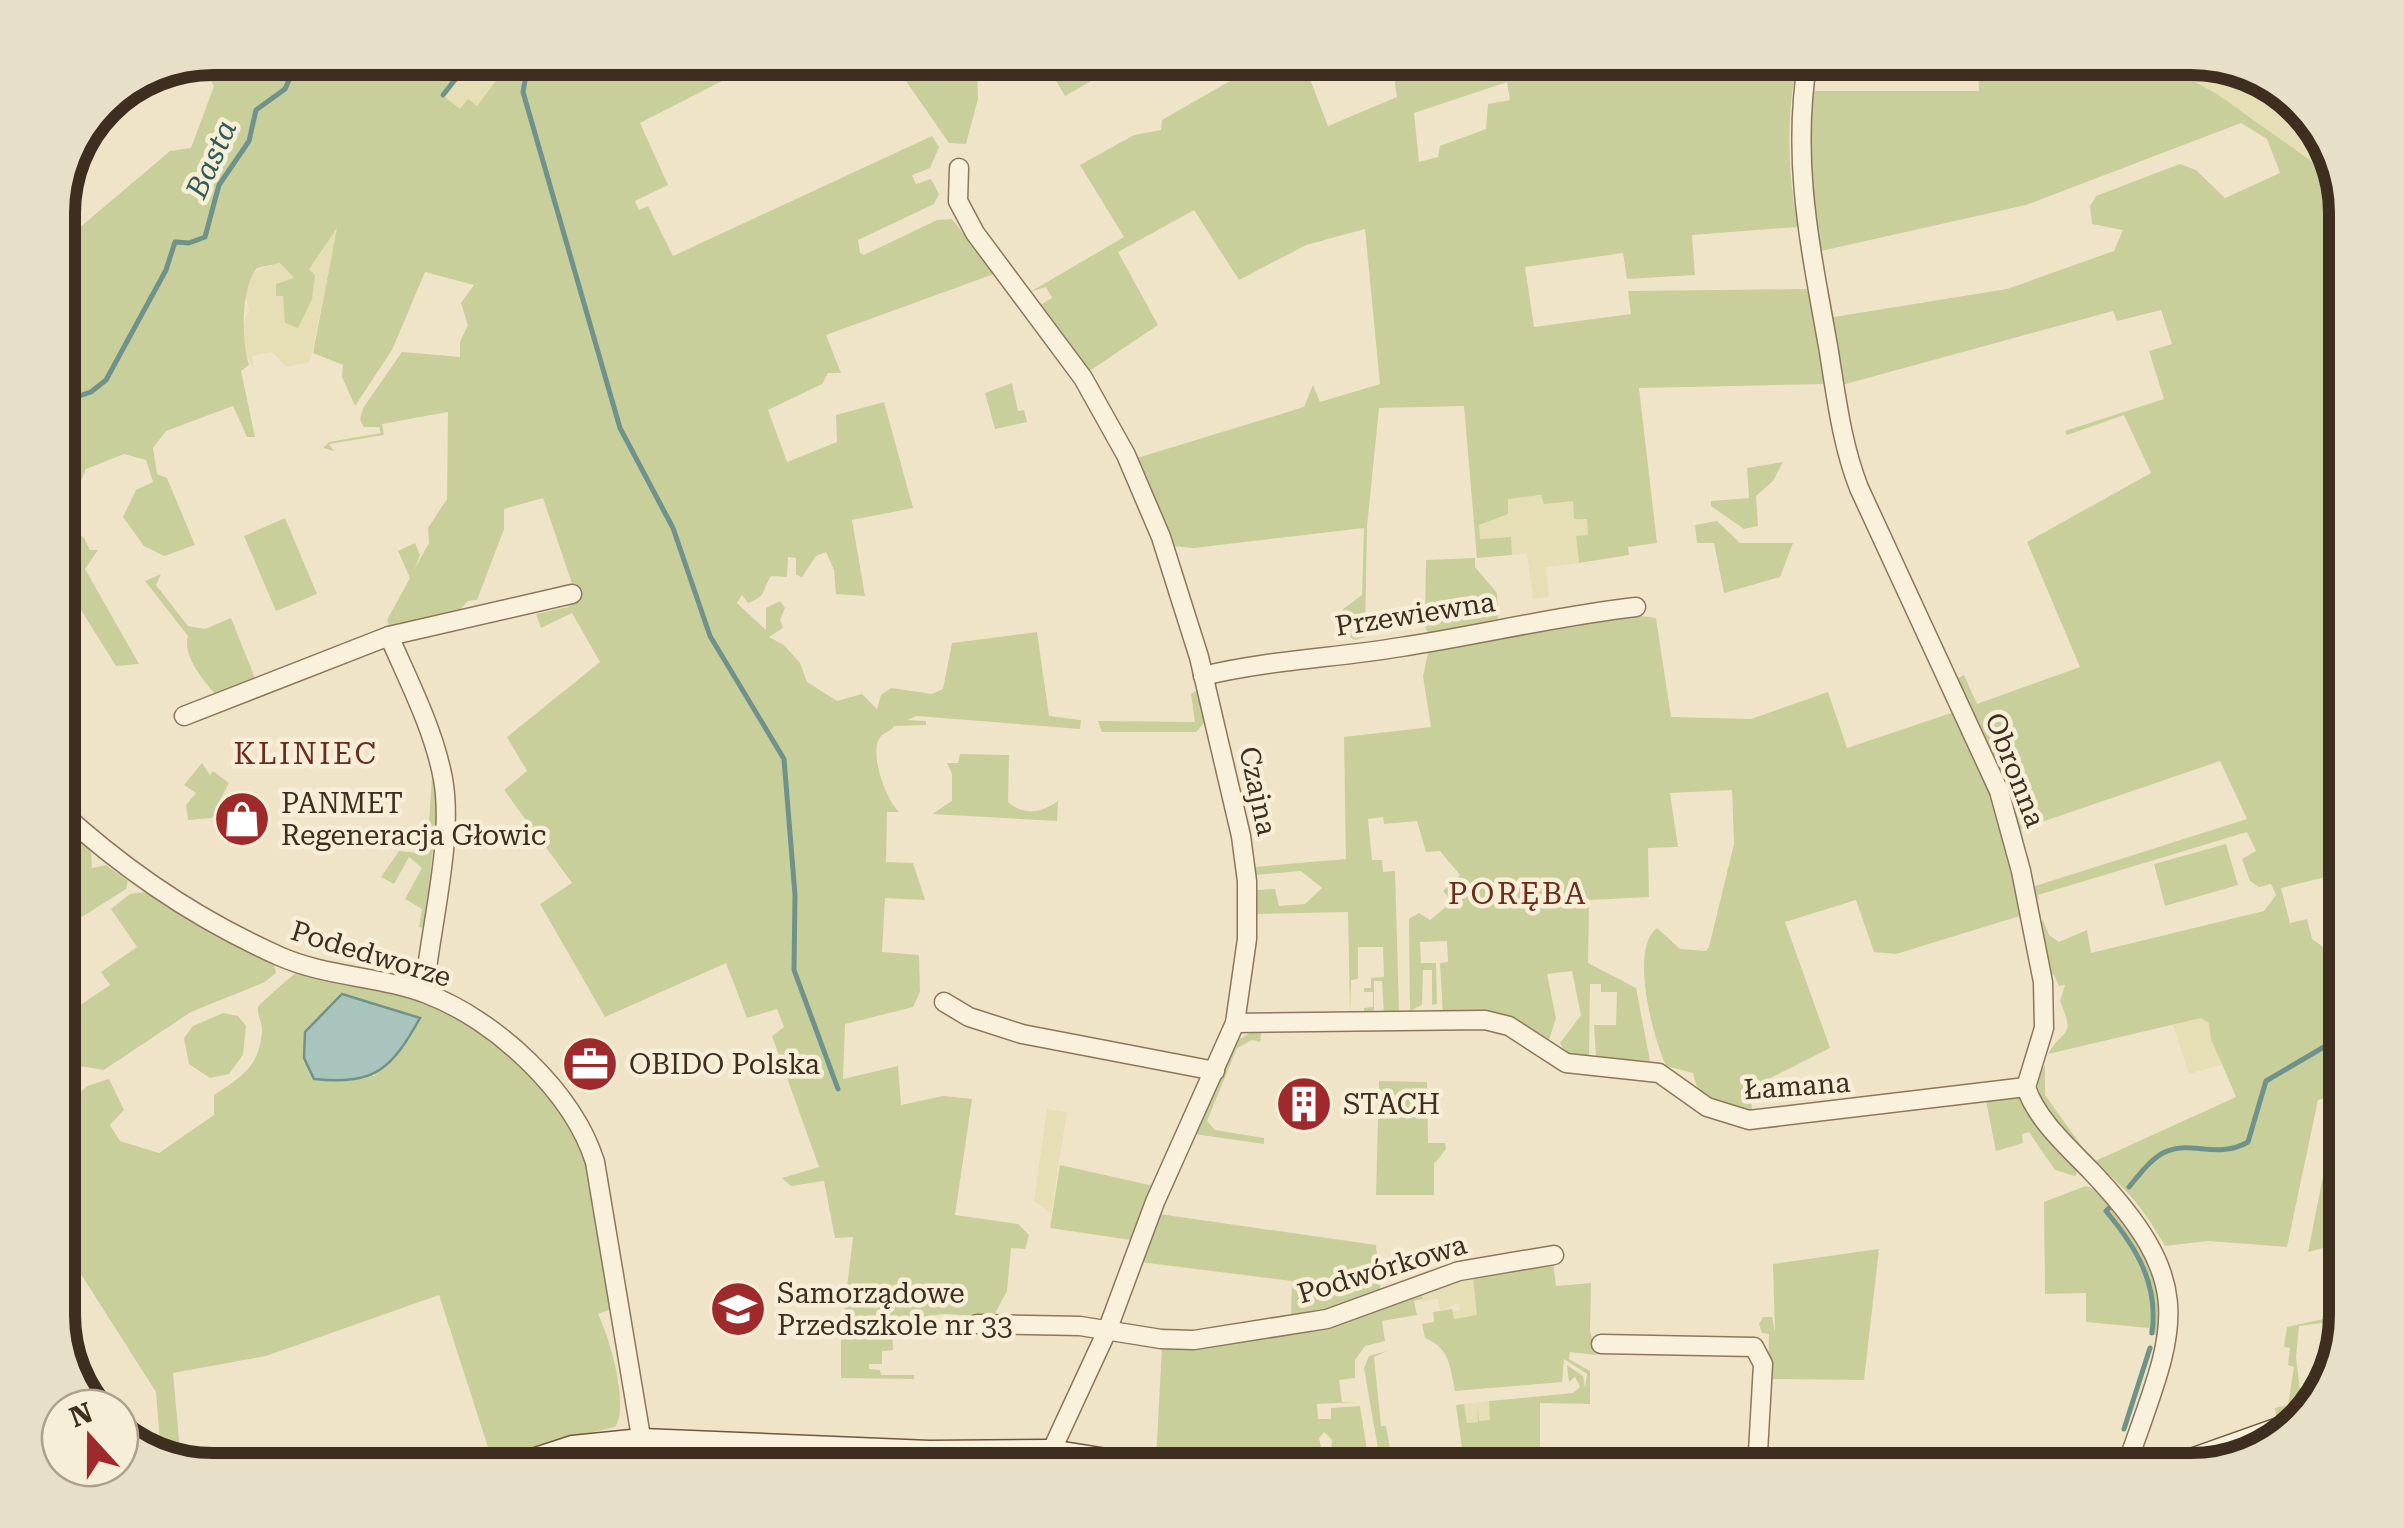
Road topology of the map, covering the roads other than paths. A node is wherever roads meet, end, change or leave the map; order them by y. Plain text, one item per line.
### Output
1 (1805, 75) edge
2 (959, 168) dead end
3 (572, 594) dead end
4 (1636, 607) dead end
5 (389, 636) junction
6 (1203, 676) junction
7 (184, 716) dead end
8 (75, 823) edge
9 (424, 992) junction
10 (944, 1002) dead end
11 (1235, 1024) junction
12 (1215, 1072) junction
13 (2026, 1086) junction
14 (1554, 1255) dead end
15 (977, 1324) dead end
16 (1107, 1331) junction
17 (1601, 1344) dead end
18 (642, 1442) junction
19 (564, 1453) edge
20 (644, 1453) edge
21 (885, 1453) edge
22 (1050, 1453) edge
23 (1757, 1453) edge
24 (2131, 1453) edge

1 - 13 street, Obronna
2 - 6 street, Czajna
3 - 5 street
4 - 6 street, Przewiewna
5 - 7 street
5 - 9 street
6 - 11 street, Czajna
8 - 9 street, Podedworze
9 - 18 street, Podedworze
10 - 12 street
11 - 12 street, Czajna
11 - 13 street, Łamana
12 - 16 street, Czajna
13 - 24 street
14 - 16 street, Podwórkowa
15 - 16 street, Podwórkowa
16 - 22 street, Czajna
17 - 23 street
18 - 19 street
18 - 20 street
18 - 21 street

